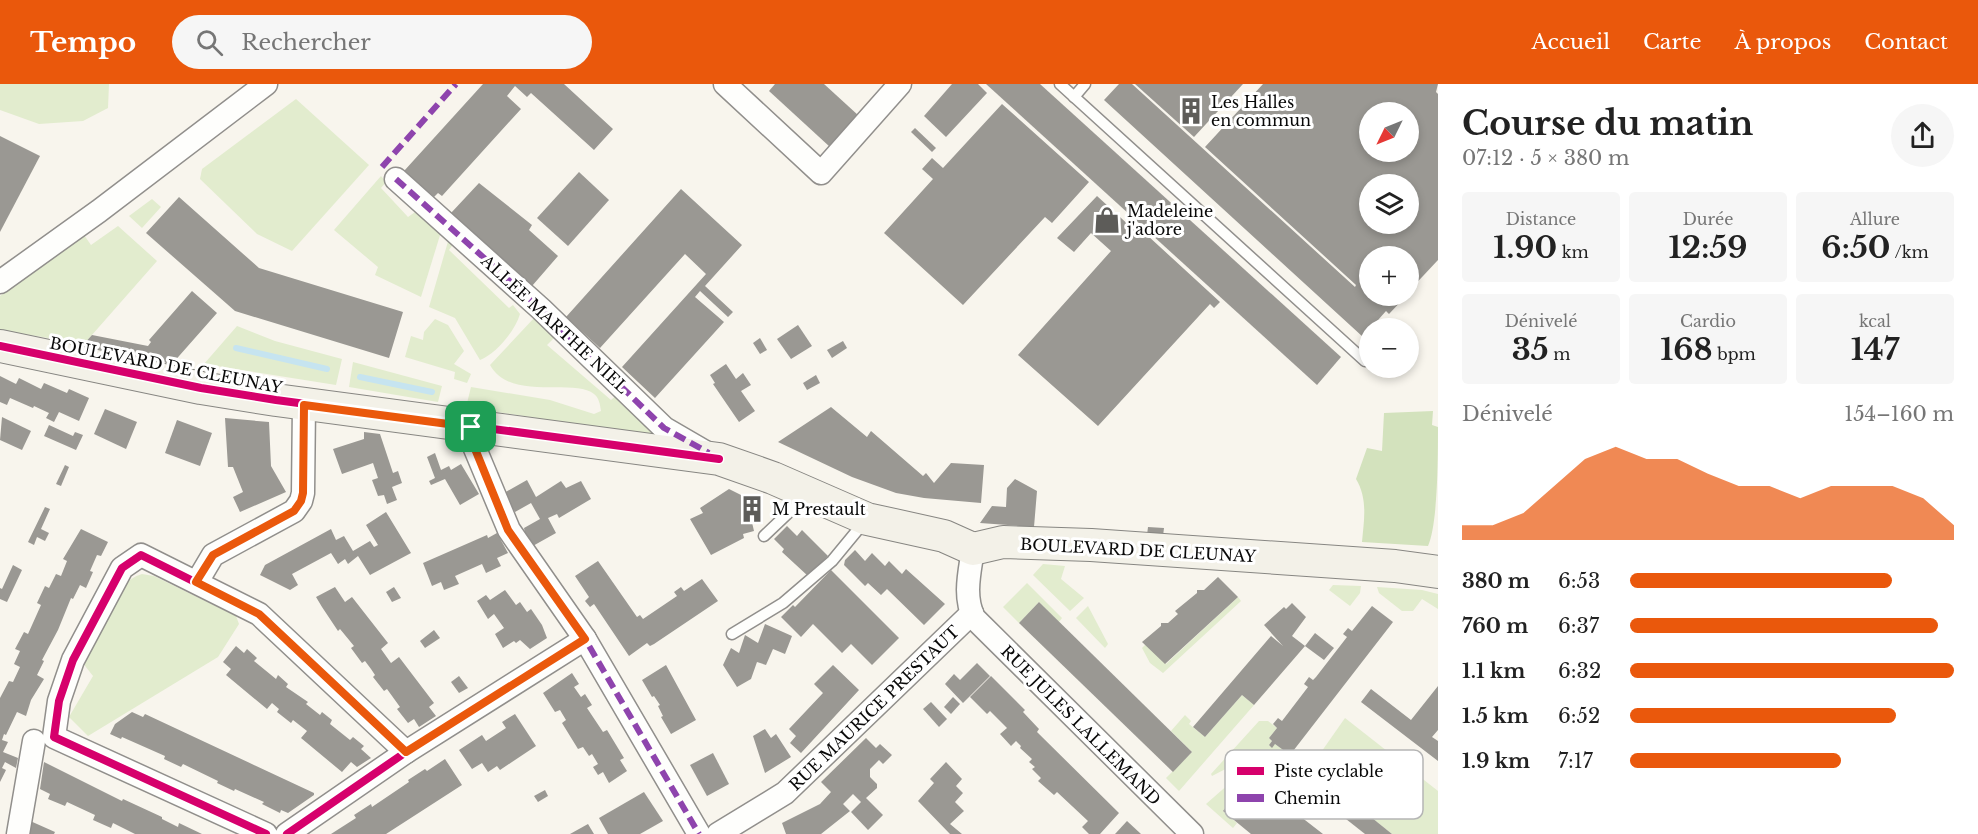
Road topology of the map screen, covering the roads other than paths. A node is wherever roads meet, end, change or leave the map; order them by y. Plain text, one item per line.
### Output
1 (266, 84) edge
2 (725, 84) edge
3 (900, 84) edge
4 (1060, 84) edge
5 (1085, 84) edge
6 (1074, 97) junction
7 (396, 179) dead end
8 (0, 282) edge
9 (0, 346) edge
10 (1359, 356) edge
11 (304, 405) junction
12 (471, 427) junction
13 (719, 459) junction
14 (807, 494) junction
15 (867, 519) junction
16 (764, 536) dead end
17 (973, 549) junction
18 (1438, 572) edge
19 (196, 582) junction
20 (972, 613) junction
21 (732, 634) dead end
22 (585, 639) junction
23 (34, 741) dead end
24 (406, 752) junction
25 (18, 834) edge
26 (266, 834) edge
27 (287, 834) edge
28 (699, 834) edge
29 (717, 834) edge
30 (1192, 834) edge

1 - 8 street
2 - 3 street
4 - 6 lane
5 - 6 lane
6 - 10 lane
7 - 13 street, ALLÉE MARTHE NIEL
9 - 11 main road, BOULEVARD DE CLEUNAY
11 - 12 main road, BOULEVARD DE CLEUNAY
11 - 19 street
12 - 13 main road, BOULEVARD DE CLEUNAY
12 - 22 street
13 - 14 main road, BOULEVARD DE CLEUNAY
14 - 15 main road, BOULEVARD DE CLEUNAY
14 - 16 lane
15 - 17 main road, BOULEVARD DE CLEUNAY
15 - 21 lane
17 - 18 main road, BOULEVARD DE CLEUNAY
17 - 20 street, RUE MAURICE PRESTAUT
19 - 24 street
19 - 26 street
20 - 29 street, RUE MAURICE PRESTAUT
20 - 30 street, RUE JULES LALLEMAND
22 - 24 street
22 - 28 street
23 - 25 street
24 - 27 street

